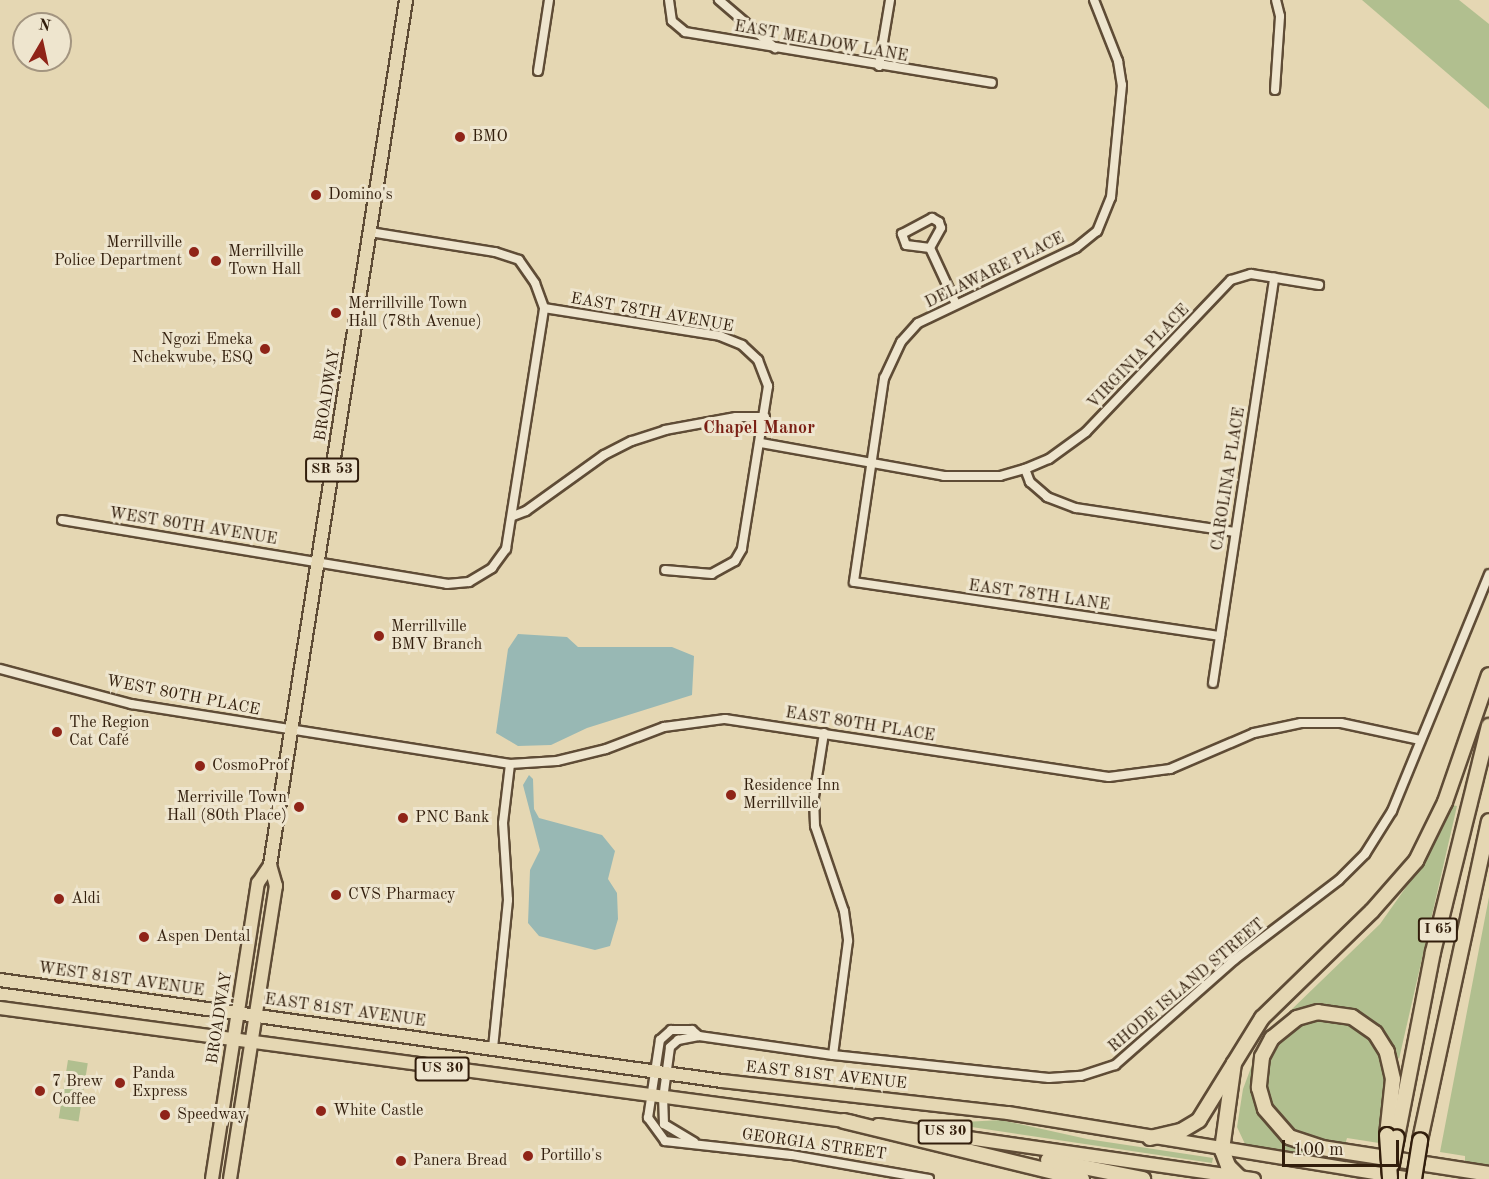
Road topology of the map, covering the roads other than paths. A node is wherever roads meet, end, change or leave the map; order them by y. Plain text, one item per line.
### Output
1 (406, 0) edge
2 (549, 0) edge
3 (669, 0) edge
4 (719, 0) edge
5 (890, 0) edge
6 (1094, 0) edge
7 (1276, 0) edge
8 (776, 49) junction
9 (879, 66) junction
10 (538, 71) dead end
11 (992, 82) dead end
12 (1275, 90) dead end
13 (370, 232) junction
14 (930, 248) junction
15 (1274, 278) junction
16 (1319, 285) dead end
17 (956, 304) junction
18 (544, 308) junction
19 (765, 417) junction
20 (761, 443) junction
21 (871, 462) junction
22 (1024, 469) junction
23 (513, 516) junction
24 (62, 520) dead end
25 (1234, 532) junction
26 (318, 561) junction
27 (665, 570) dead end
28 (1489, 574) edge
29 (854, 582) joint
30 (1220, 636) junction
31 (0, 669) edge
32 (1489, 675) edge
33 (1213, 683) dead end
34 (1489, 726) edge
35 (292, 730) junction
36 (824, 733) junction
37 (1420, 740) junction
38 (510, 764) junction
39 (1489, 821) edge
40 (270, 865) junction
41 (0, 980) edge
42 (0, 1008) edge
43 (237, 1012) junction
44 (255, 1015) junction
45 (233, 1040) junction
46 (251, 1043) junction
47 (492, 1048) junction
48 (833, 1055) junction
49 (1234, 1063) junction
50 (660, 1072) junction
51 (657, 1098) junction
52 (844, 1122) junction
53 (1392, 1136) junction
54 (1150, 1138) junction
55 (694, 1142) junction
56 (1222, 1150) junction
57 (984, 1154) junction
58 (1489, 1174) edge
59 (1239, 1177) junction
60 (1413, 1177) edge
61 (1390, 1178) edge
62 (212, 1179) edge
63 (230, 1179) edge
64 (929, 1179) edge
65 (1082, 1179) edge
66 (1143, 1179) edge
67 (1254, 1179) edge

1 - 13 main road, BROADWAY / SR 53
2 - 10 street
3 - 8 street, EAST MEADOW LANE
4 - 8 street
5 - 9 street
6 - 17 street, DELAWARE PLACE
7 - 12 street
8 - 9 street, EAST MEADOW LANE
9 - 11 street, EAST MEADOW LANE
13 - 18 street
13 - 26 main road, BROADWAY / SR 53
14 - 14 street
14 - 17 street
15 - 16 street, VIRGINIA PLACE
15 - 22 street, VIRGINIA PLACE
15 - 25 street, CAROLINA PLACE
17 - 21 street, DELAWARE PLACE
18 - 19 street, EAST 78TH AVENUE
18 - 23 street
19 - 20 street, EAST 78TH AVENUE
19 - 23 street
20 - 21 street
20 - 27 street, EAST 78TH AVENUE
21 - 22 street, VIRGINIA PLACE
21 - 29 street, DELAWARE PLACE
22 - 25 street
23 - 26 street
24 - 26 street, WEST 80TH AVENUE
25 - 30 street, CAROLINA PLACE
26 - 35 main road, BROADWAY / SR 53
28 - 37 street, RHODE ISLAND STREET
29 - 30 street, EAST 78TH LANE
30 - 33 street, CAROLINA PLACE
31 - 35 street, WEST 80TH PLACE
32 - 49 highway
34 - 53 highway, I 65
35 - 38 street, EAST 80TH PLACE
35 - 40 main road, BROADWAY / SR 53
36 - 37 street, EAST 80TH PLACE
36 - 38 street, EAST 80TH PLACE
36 - 48 street
37 - 48 street, RHODE ISLAND STREET
38 - 47 street
39 - 60 highway, I 65, bridge
40 - 43 main road, BROADWAY / SR 53
40 - 44 main road, BROADWAY / SR 53
41 - 43 main road, WEST 81ST AVENUE / US 30
42 - 45 main road, US 30
43 - 44 main road, EAST 81ST AVENUE / US 30
43 - 45 main road, BROADWAY / SR 53
44 - 46 main road, BROADWAY / SR 53
44 - 47 main road, EAST 81ST AVENUE / US 30
45 - 46 main road, US 30
45 - 62 main road, BROADWAY / SR 53
46 - 51 main road, US 30
46 - 63 main road, BROADWAY / SR 53
47 - 50 main road, EAST 81ST AVENUE / US 30
48 - 50 street, RHODE ISLAND STREET
49 - 54 highway
49 - 56 highway
50 - 51 street, RHODE ISLAND STREET
50 - 51 street, RHODE ISLAND STREET
50 - 54 main road, EAST 81ST AVENUE / US 30
51 - 52 main road, US 30
51 - 55 street, GEORGIA STREET
51 - 55 street, GEORGIA STREET
52 - 57 highway
52 - 59 main road, US 30
53 - 58 highway
53 - 61 highway, I 65, bridge
54 - 56 main road, EAST 81ST AVENUE / US 30
55 - 64 street, GEORGIA STREET
56 - 59 highway
56 - 60 main road, EAST 81ST AVENUE / US 30
57 - 65 highway
57 - 66 highway
59 - 67 main road, US 30

